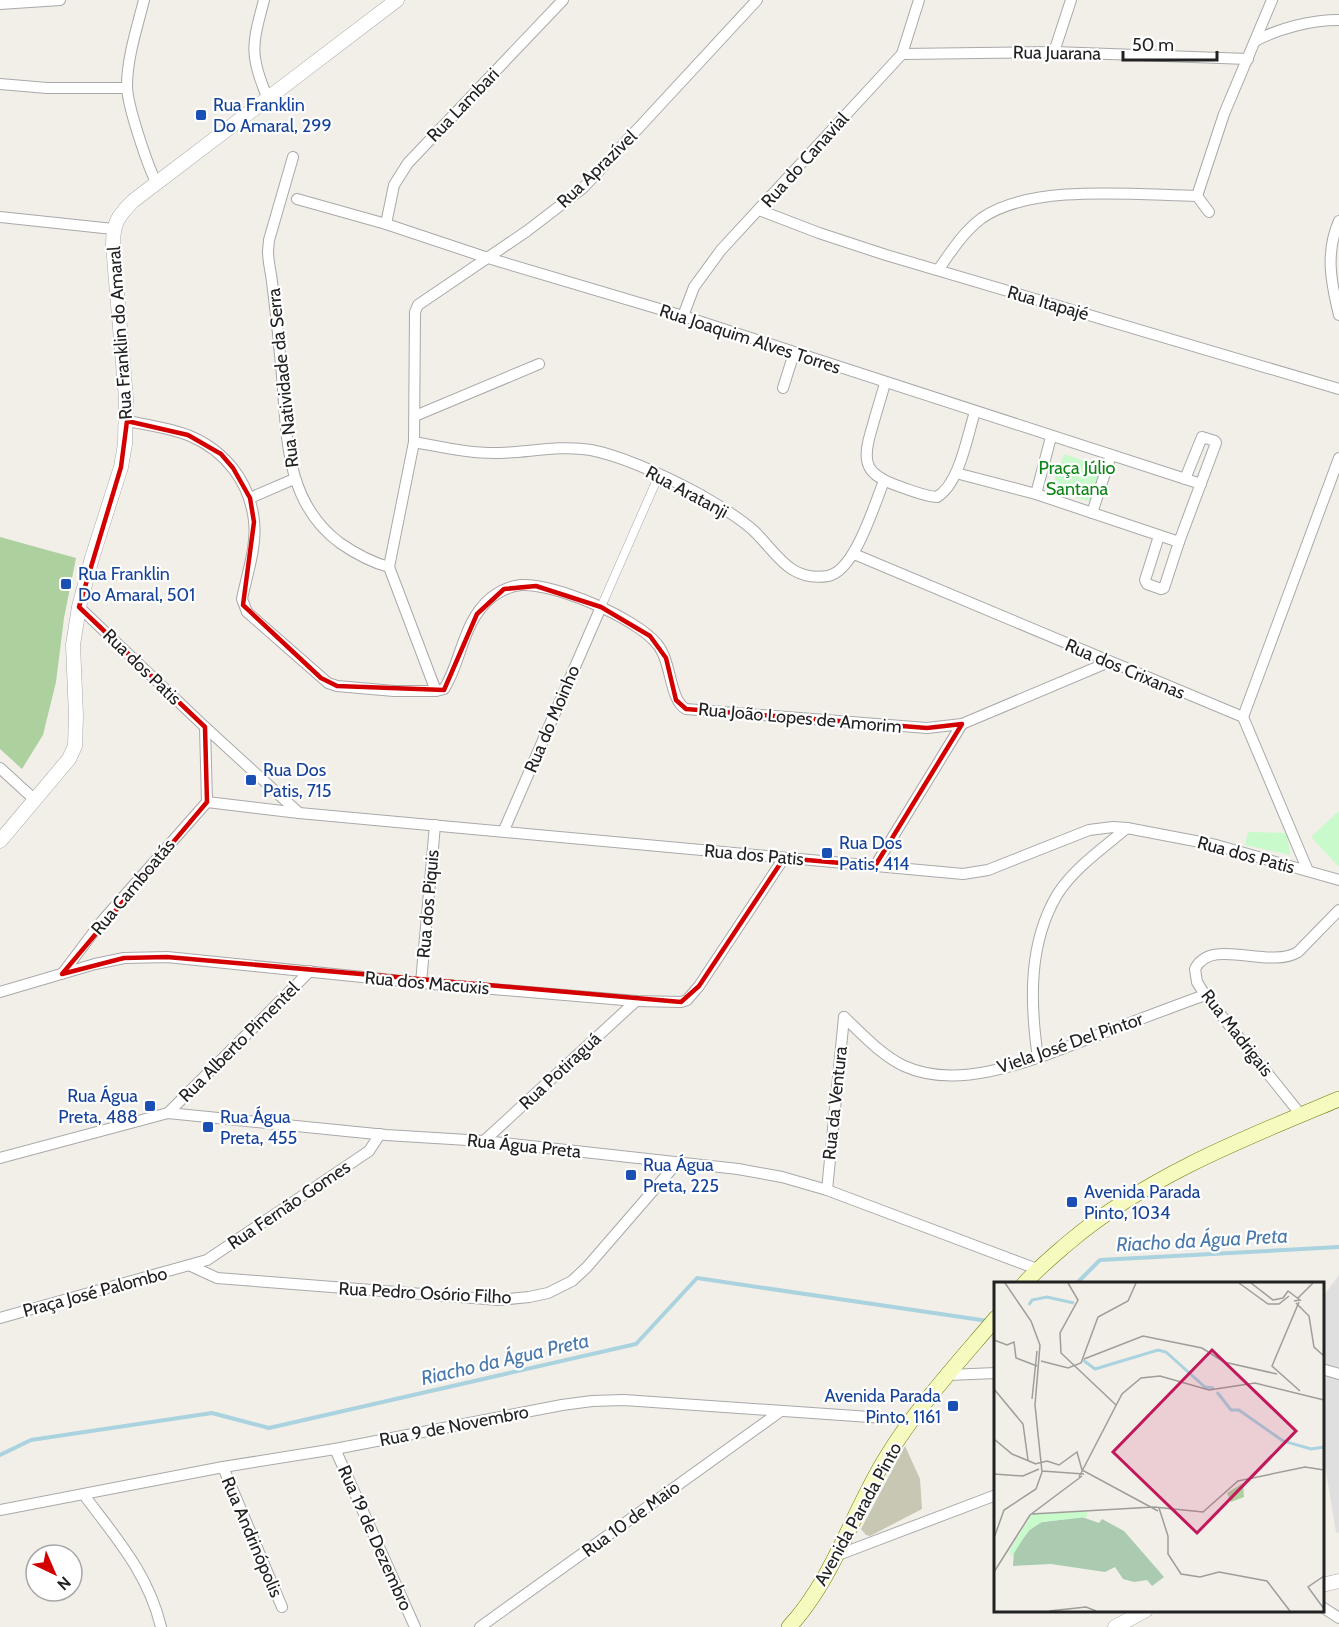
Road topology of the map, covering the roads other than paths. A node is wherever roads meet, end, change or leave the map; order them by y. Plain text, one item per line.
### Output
1 (60, 0) edge
2 (144, 0) edge
3 (264, 0) edge
4 (397, 0) edge
5 (563, 0) edge
6 (757, 0) edge
7 (919, 0) edge
8 (1071, 0) edge
9 (1272, 0) edge
10 (0, 4) edge
11 (1339, 20) edge
12 (1255, 41) junction
13 (1054, 52) junction
14 (902, 54) junction
15 (1248, 59) junction
16 (0, 84) edge
17 (127, 88) junction
18 (268, 99) junction
19 (293, 157) dead end
20 (157, 184) junction
21 (1197, 196) junction
22 (297, 199) dead end
23 (759, 210) junction
24 (1209, 212) dead end
25 (0, 217) edge
26 (1339, 221) edge
27 (386, 224) junction
28 (113, 229) junction
29 (488, 258) junction
30 (938, 270) junction
31 (1339, 315) edge
32 (683, 316) junction
33 (794, 353) junction
34 (539, 364) dead end
35 (885, 383) junction
36 (783, 388) dead end
37 (1339, 389) edge
38 (975, 412) junction
39 (415, 416) junction
40 (127, 421) junction
41 (1052, 436) junction
42 (414, 442) junction
43 (1111, 455) junction
44 (1339, 458) edge
45 (956, 472) junction
46 (659, 475) junction
47 (1185, 478) junction
48 (294, 479) junction
49 (884, 481) junction
50 (1201, 484) junction
51 (1036, 494) junction
52 (249, 498) junction
53 (1092, 513) junction
54 (1159, 536) junction
55 (1179, 542) junction
56 (854, 554) junction
57 (388, 567) junction
58 (80, 607) junction
59 (601, 607) junction
60 (1109, 662) junction
61 (436, 691) junction
62 (1243, 717) junction
63 (962, 724) junction
64 (205, 727) junction
65 (0, 768) edge
66 (35, 800) junction
67 (207, 802) junction
68 (299, 813) junction
69 (435, 825) junction
70 (1127, 828) junction
71 (504, 830) junction
72 (0, 841) edge
73 (784, 858) junction
74 (875, 866) junction
75 (1308, 871) junction
76 (1339, 880) edge
77 (1339, 910) edge
78 (310, 971) junction
79 (62, 974) junction
80 (421, 983) junction
81 (0, 992) edge
82 (1205, 995) junction
83 (636, 1001) junction
84 (844, 1017) joint
85 (1038, 1058) junction
86 (1339, 1099) edge
87 (168, 1113) junction
88 (1301, 1115) junction
89 (380, 1134) junction
90 (484, 1141) junction
91 (0, 1158) edge
92 (677, 1163) junction
93 (827, 1190) junction
94 (191, 1266) junction
95 (1037, 1269) junction
96 (1026, 1282) edge
97 (0, 1318) edge
98 (994, 1320) edge
99 (1324, 1369) edge
100 (994, 1373) edge
101 (1339, 1374) edge
102 (948, 1375) junction
103 (781, 1411) junction
104 (913, 1420) junction
105 (335, 1449) junction
106 (223, 1467) junction
107 (84, 1495) junction
108 (994, 1496) edge
109 (0, 1510) edge
110 (838, 1555) junction
111 (1339, 1581) edge
112 (1324, 1585) edge
113 (282, 1606) dead end
114 (1324, 1608) edge
115 (1144, 1612) edge
116 (1339, 1618) edge
117 (161, 1627) edge
118 (415, 1627) edge
119 (480, 1627) edge
120 (789, 1627) edge
121 (1115, 1627) edge

1 - 10 street
2 - 17 street
3 - 18 street
4 - 18 street, Rua Franklin do Amaral
5 - 27 street, Rua Lambari
6 - 29 street, Rua Aprazível
7 - 14 street, Rua do Canavial
8 - 13 street
9 - 12 street
11 - 12 street
12 - 15 street
13 - 14 street, Rua Juarana
13 - 15 street, Rua Juarana
14 - 23 street, Rua do Canavial
15 - 21 street
16 - 17 street
17 - 20 street
18 - 20 street, Rua Franklin do Amaral
19 - 48 street, Rua Natividade da Serra
20 - 28 street, Rua Franklin do Amaral
21 - 24 street
21 - 30 street
22 - 27 street, Rua Joaquim Alves Torres
23 - 30 street, Rua Itapajé
23 - 32 street, Rua do Canavial
25 - 28 street
26 - 31 street
27 - 29 street, Rua Joaquim Alves Torres
28 - 40 street, Rua Franklin do Amaral
29 - 32 street, Rua Joaquim Alves Torres
29 - 39 street, Rua Aprazível
30 - 37 street, Rua Itapajé
32 - 33 street, Rua Joaquim Alves Torres
33 - 35 street, Rua Joaquim Alves Torres
33 - 36 street
34 - 39 street
35 - 38 street, Rua Joaquim Alves Torres
35 - 49 street
38 - 41 street, Rua Joaquim Alves Torres
38 - 45 street
39 - 42 street
40 - 52 street
40 - 58 street, Rua Franklin do Amaral
41 - 43 street, Rua Joaquim Alves Torres
41 - 51 street
42 - 46 street, Rua Aratanji
42 - 57 street
43 - 47 street, Rua Joaquim Alves Torres
43 - 53 street
44 - 62 street
45 - 49 street
45 - 51 street
46 - 56 street, Rua Aratanji
46 - 59 street
47 - 50 street, Rua Joaquim Alves Torres
47 - 50 street
48 - 52 street
48 - 57 street, Rua Natividade da Serra
49 - 56 street, Rua Aratanji
50 - 55 street
51 - 53 street
52 - 61 street
53 - 54 street
54 - 55 street
54 - 55 street
56 - 60 street, Rua dos Crixanas
57 - 61 street
58 - 64 street, Rua dos Patis
58 - 66 street, Rua Franklin do Amaral
59 - 61 street, Rua João Lopes de Amorim
59 - 63 street, Rua João Lopes de Amorim
59 - 71 street, Rua do Moinho
60 - 62 street, Rua dos Crixanas
60 - 63 street, Rua João Lopes de Amorim
62 - 75 street
63 - 74 street
64 - 67 street
64 - 68 street, Rua dos Patis
65 - 66 street
66 - 72 street, Rua Franklin do Amaral
67 - 68 street, Rua dos Patis
67 - 79 street, Rua Camboatás
68 - 69 street, Rua dos Patis
69 - 71 street, Rua dos Patis
69 - 80 street, Rua dos Piquis
70 - 74 street, Rua dos Patis
70 - 75 street, Rua dos Patis
70 - 85 street
71 - 73 street, Rua dos Patis
73 - 74 street, Rua dos Patis
73 - 83 street, Rua dos Macuxis
75 - 76 street, Rua dos Patis
77 - 82 street, Rua Madrigais
78 - 79 street, Rua dos Macuxis
78 - 80 street, Rua dos Macuxis
78 - 87 street, Rua Alberto Pimentel
79 - 81 street, Rua dos Macuxis
80 - 83 street, Rua dos Macuxis
82 - 85 street, Viela José Del Pintor
82 - 88 street, Rua Madrigais
83 - 90 street, Rua Potiraguá
84 - 85 street, Viela José Del Pintor
84 - 93 street, Rua da Ventura
86 - 88 main road
87 - 89 street, Rua Água Preta
87 - 91 street, Rua Água Preta
88 - 95 main road
89 - 90 street, Rua Água Preta
89 - 94 street, Rua Fernão Gomes
90 - 92 street, Rua Água Preta
92 - 93 street, Rua Água Preta
92 - 94 street, Rua Pedro Osório Filho
93 - 95 street, Rua Água Preta
94 - 97 street, Praça José Palombo
95 - 96 main road
98 - 102 main road, Avenida Parada Pinto
99 - 101 street
100 - 102 street
102 - 104 main road, Avenida Parada Pinto
103 - 104 street, Rua 9 de Novembro
103 - 105 street, Rua 9 de Novembro
103 - 119 street, Rua 10 de Maio
104 - 110 main road, Avenida Parada Pinto
105 - 106 street, Rua 9 de Novembro
105 - 118 street, Rua 19 de Dezembro
106 - 107 street, Rua 9 de Novembro
106 - 113 street, Rua Andrinópolis
107 - 109 street, Rua 9 de Novembro
107 - 117 street
108 - 110 street
110 - 120 main road, Avenida Parada Pinto
111 - 112 street
114 - 116 street
115 - 121 street

